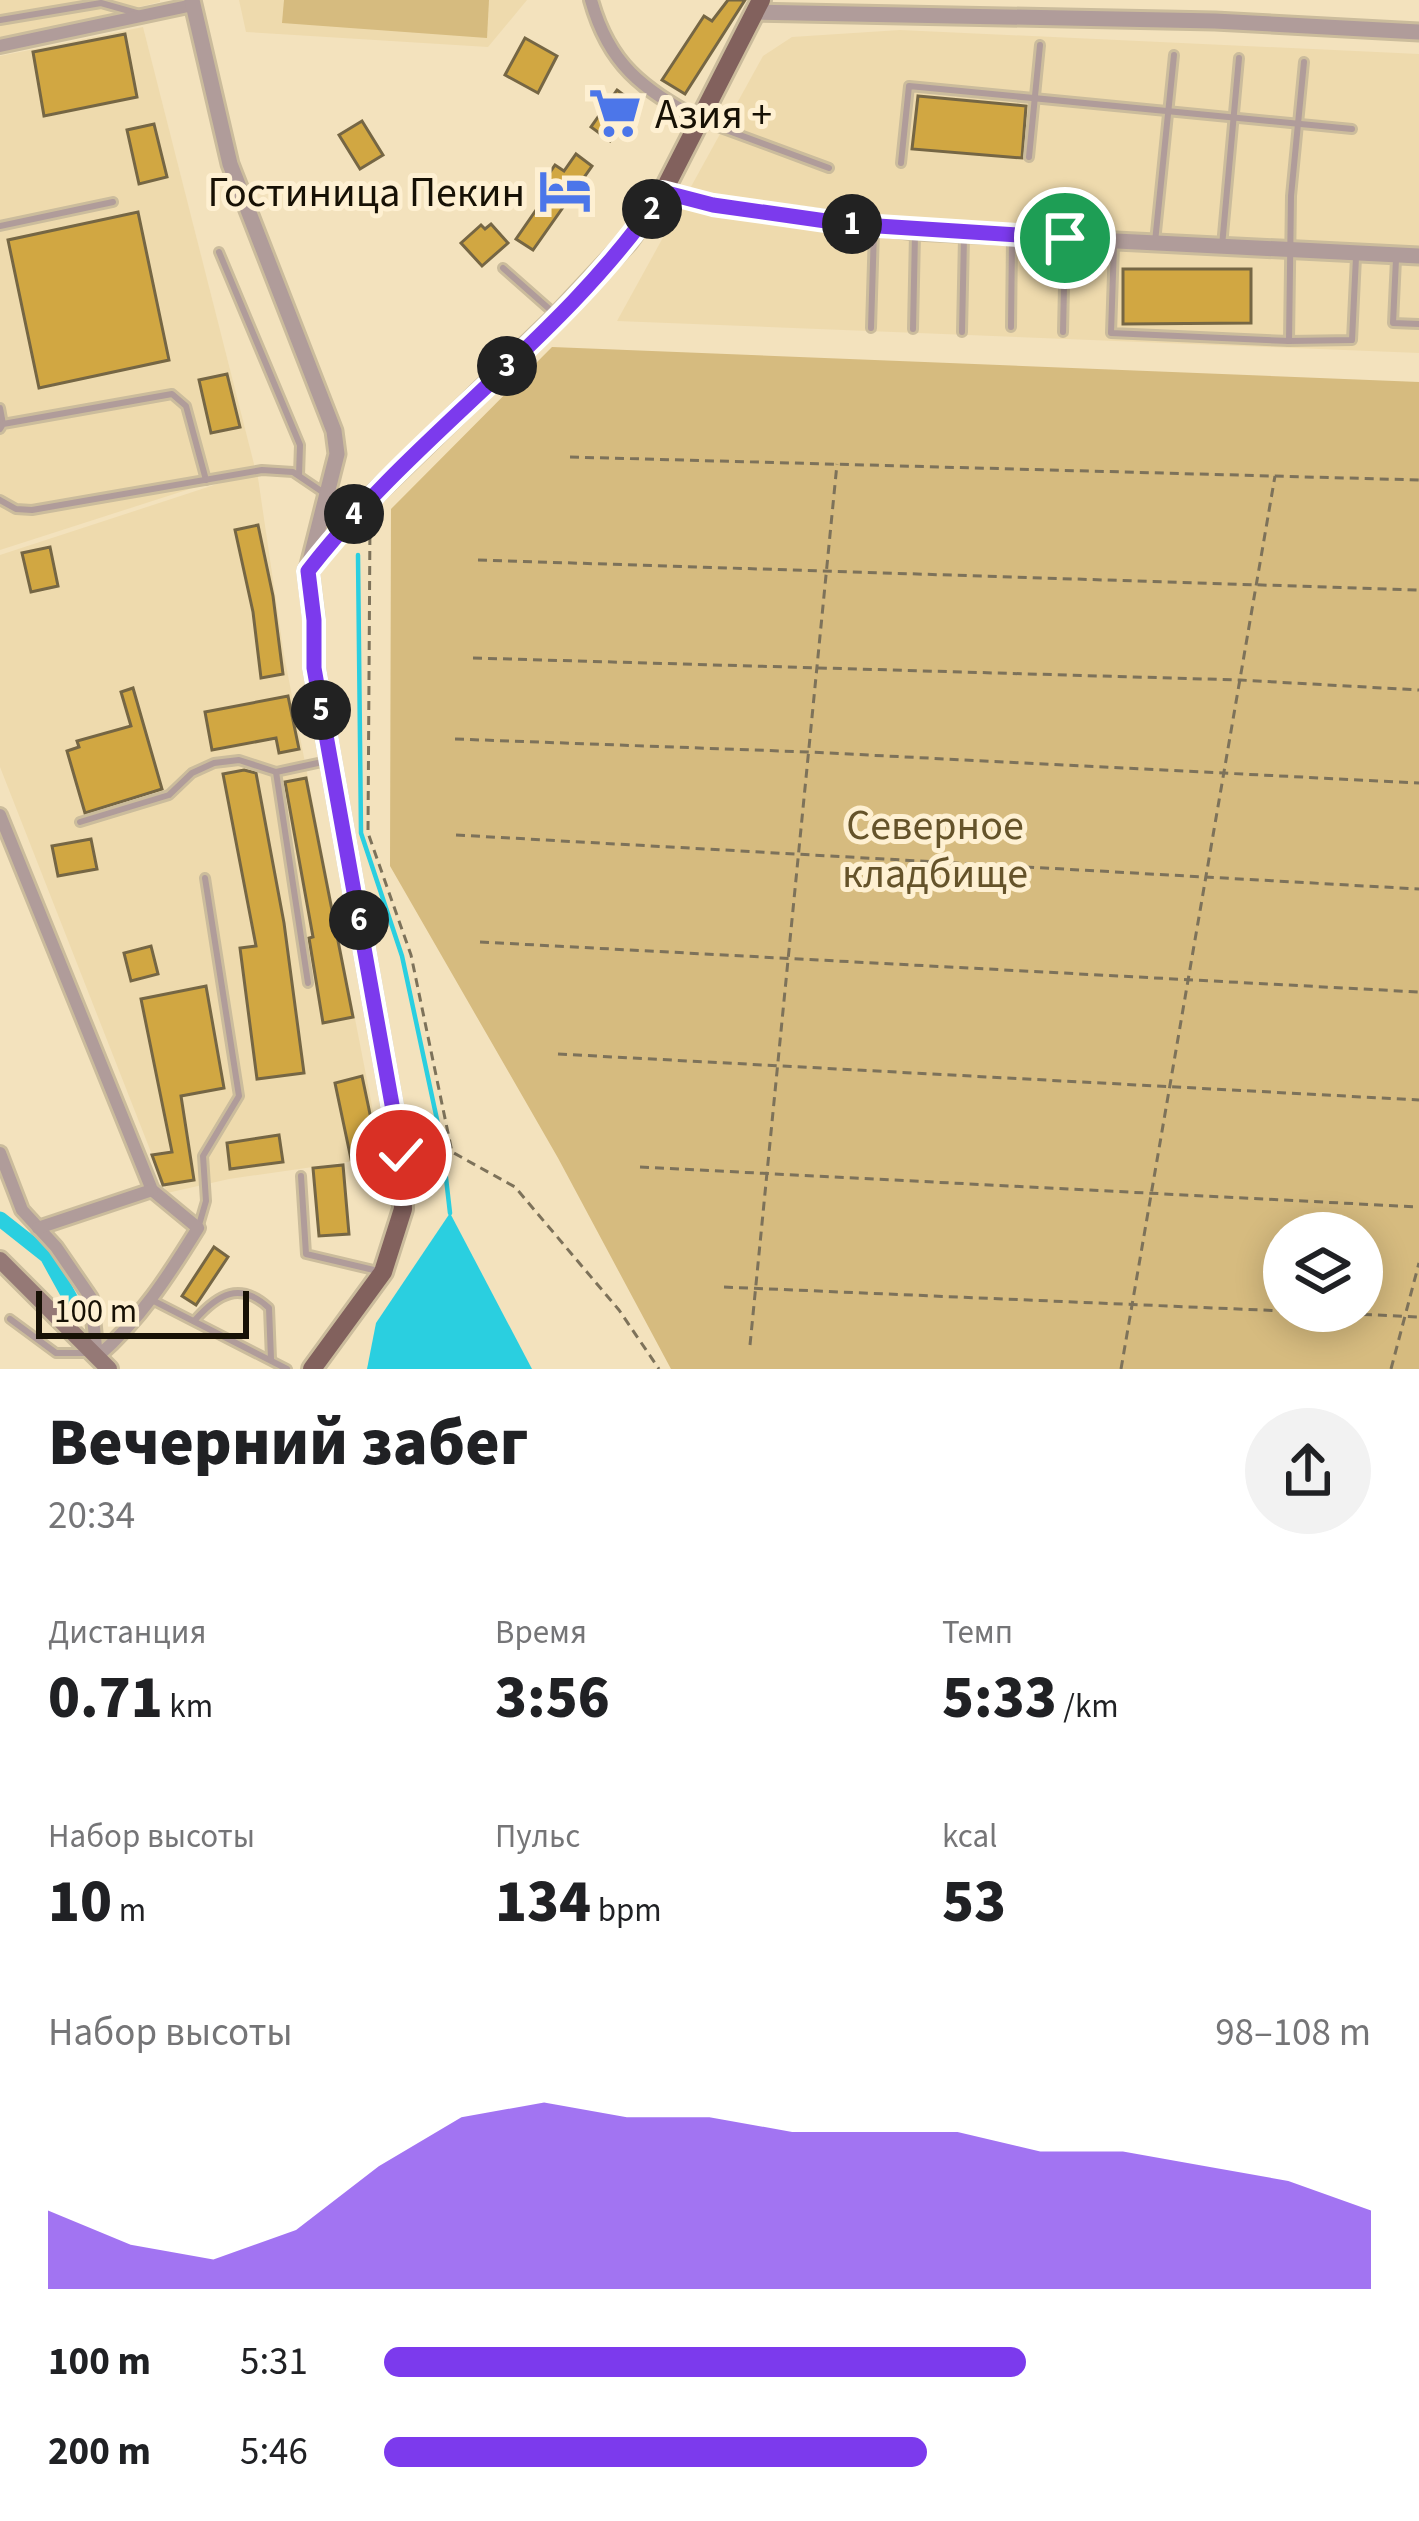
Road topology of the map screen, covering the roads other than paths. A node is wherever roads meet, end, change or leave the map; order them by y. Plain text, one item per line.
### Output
1 (591, 0) edge
2 (77, 2) edge
3 (193, 3) edge
4 (758, 6) edge
5 (143, 16) junction
6 (0, 20) edge
7 (1419, 32) edge
8 (1040, 45) dead end
9 (0, 46) edge
10 (1174, 55) dead end
11 (1239, 58) dead end
12 (1304, 62) dead end
13 (1034, 98) junction
14 (1169, 111) junction
15 (1233, 117) junction
16 (699, 120) junction
17 (1297, 124) junction
18 (1352, 129) dead end
19 (1029, 157) dead end
20 (901, 163) dead end
21 (829, 168) dead end
22 (663, 192) junction
23 (113, 202) dead end
24 (0, 226) edge
25 (874, 226) junction
26 (915, 231) junction
27 (964, 234) junction
28 (1012, 236) junction
29 (1065, 238) junction
30 (1114, 241) junction
31 (1155, 243) junction
32 (1222, 246) junction
33 (1292, 250) junction
34 (219, 252) dead end
35 (1356, 253) junction
36 (1396, 255) junction
37 (1419, 256) edge
38 (503, 268) dead end
39 (558, 316) junction
40 (1419, 324) edge
41 (1011, 327) dead end
42 (871, 328) dead end
43 (914, 329) dead end
44 (962, 332) dead end
45 (1063, 332) dead end
46 (1289, 341) junction
47 (0, 408) edge
48 (2, 427) edge
49 (299, 475) junction
50 (206, 480) junction
51 (327, 495) junction
52 (0, 500) edge
53 (308, 571) junction
54 (330, 760) junction
55 (276, 772) junction
56 (0, 815) edge
57 (80, 822) dead end
58 (206, 878) dead end
59 (308, 983) dead end
60 (0, 1153) edge
61 (301, 1176) dead end
62 (152, 1190) junction
63 (38, 1228) junction
64 (198, 1228) junction
65 (0, 1260) edge
66 (383, 1272) junction
67 (151, 1300) junction
68 (10, 1319) dead end
69 (195, 1320) junction
70 (100, 1360) edge
71 (271, 1361) junction
72 (287, 1369) edge
73 (312, 1369) edge

1 - 16 street
2 - 5 lane
2 - 6 lane
3 - 5 street
3 - 51 street
4 - 7 street
4 - 16 main road
5 - 9 street
8 - 13 lane
10 - 14 lane
11 - 15 lane
12 - 17 lane
13 - 14 lane
13 - 19 lane
13 - 20 lane
14 - 15 lane
14 - 31 lane
15 - 17 lane
15 - 32 lane
16 - 21 lane
16 - 22 main road
17 - 18 lane
17 - 33 lane
22 - 25 street
22 - 39 main road
23 - 24 lane
25 - 26 street
25 - 42 lane
26 - 27 street
26 - 43 lane
27 - 28 street
27 - 44 lane
28 - 29 street
28 - 41 lane
29 - 30 street
29 - 45 lane
30 - 31 street
30 - 46 lane
31 - 32 street
32 - 33 street
33 - 35 street
33 - 46 lane
34 - 49 lane
35 - 36 street
35 - 46 lane
36 - 37 street
36 - 40 lane
38 - 39 lane
39 - 53 main road
47 - 48 lane
48 - 50 lane
49 - 50 lane
49 - 51 lane
50 - 52 lane
51 - 53 street
53 - 54 main road
54 - 55 lane
54 - 66 main road
55 - 57 lane
55 - 59 lane
56 - 62 street
58 - 64 lane
60 - 63 street
61 - 66 lane
62 - 63 street
62 - 64 street
63 - 70 street
64 - 67 street
65 - 70 main road
66 - 73 main road
67 - 69 lane
67 - 70 street
68 - 70 lane
69 - 71 lane
69 - 71 lane
71 - 72 lane

